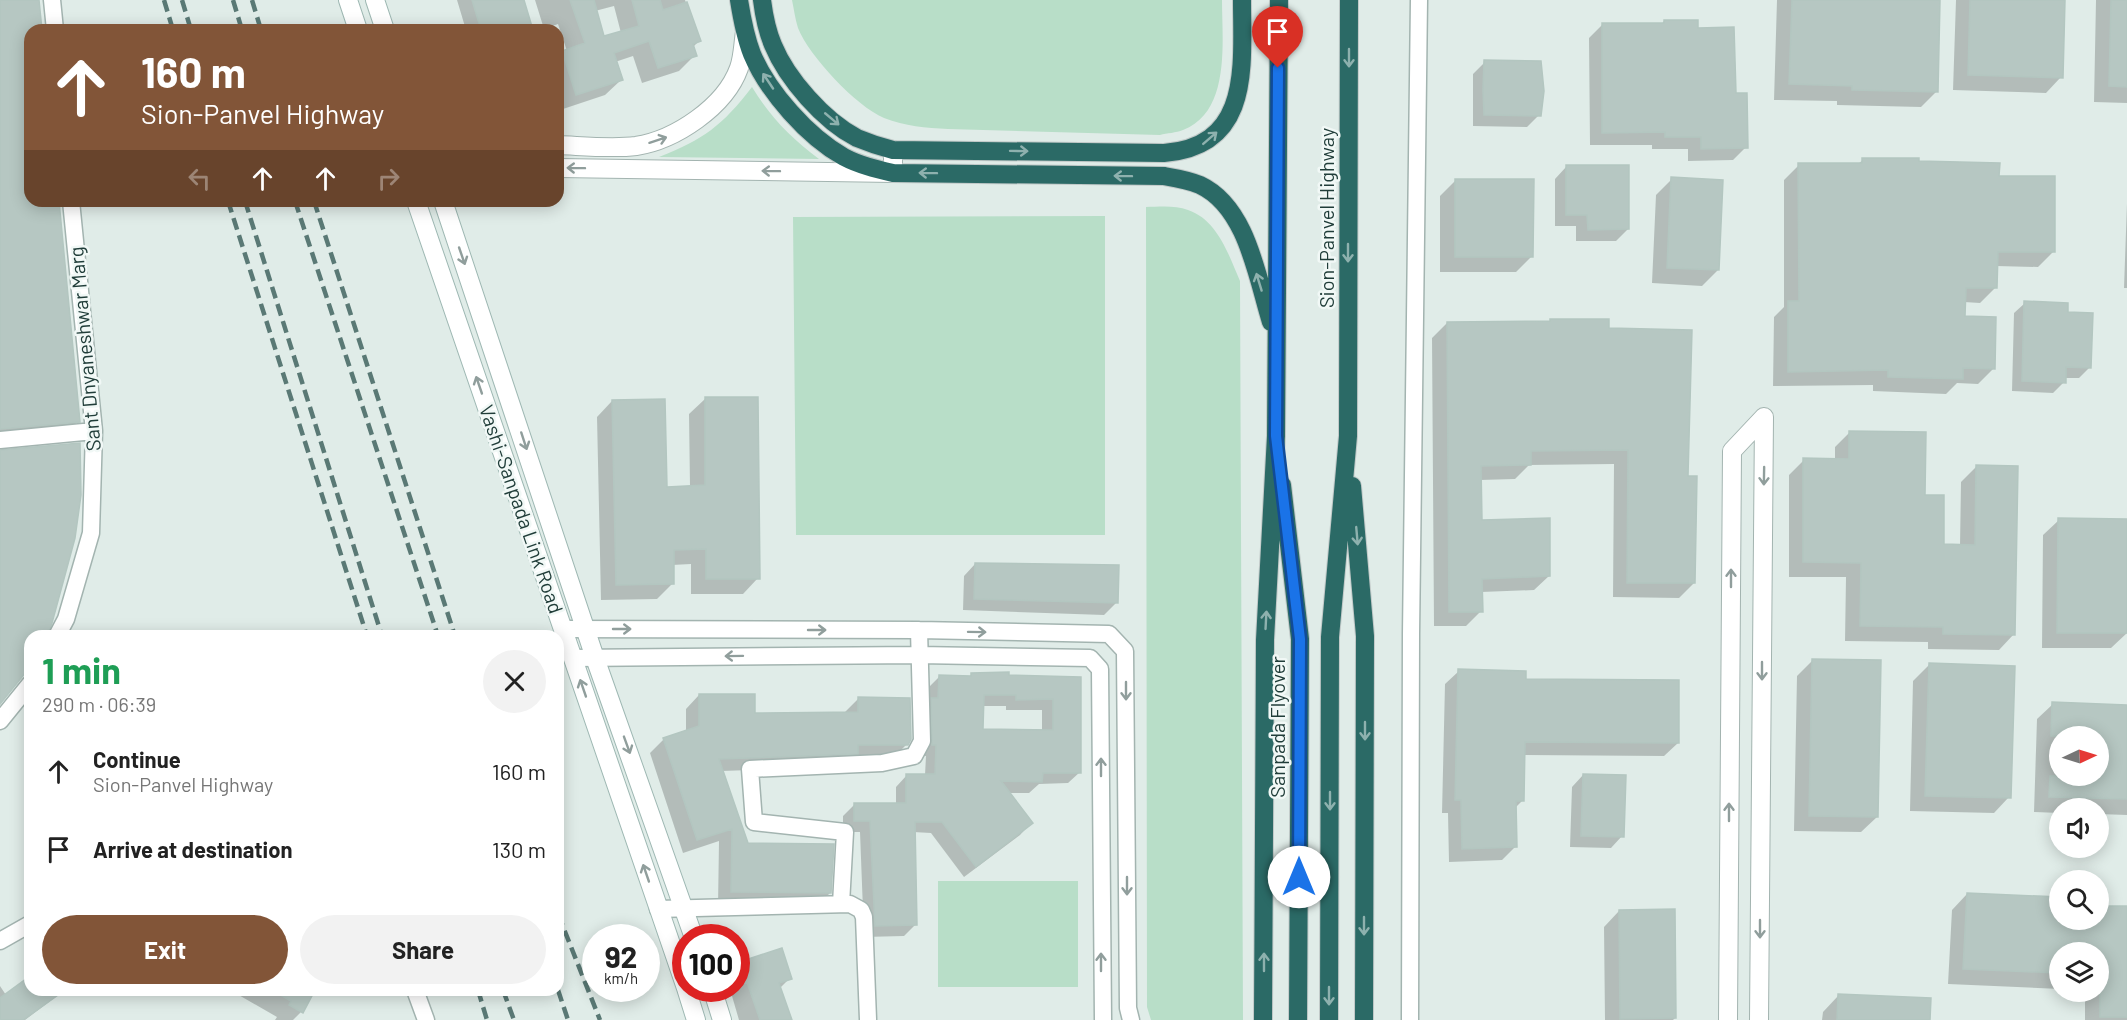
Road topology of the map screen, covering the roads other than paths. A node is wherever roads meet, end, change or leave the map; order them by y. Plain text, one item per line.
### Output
1 (52, 0) edge
2 (348, 0) edge
3 (375, 0) edge
4 (739, 0) edge
5 (762, 0) edge
6 (1242, 0) edge
7 (1279, 0) edge
8 (1419, 0) edge
9 (1349, 2) edge
10 (54, 24) edge
11 (356, 24) edge
12 (383, 24) edge
13 (745, 32) junction
14 (564, 145) edge
15 (893, 150) junction
16 (564, 168) edge
17 (893, 173) junction
18 (72, 207) edge
19 (418, 207) edge
20 (445, 207) edge
21 (1276, 338) junction
22 (94, 431) junction
23 (1276, 436) junction
24 (1348, 436) junction
25 (0, 441) edge
26 (563, 629) joint
27 (587, 629) junction
28 (60, 630) edge
29 (919, 630) junction
30 (564, 632) edge
31 (919, 655) junction
32 (573, 658) junction
33 (596, 658) junction
34 (24, 691) edge
35 (0, 721) edge
36 (841, 904) junction
37 (684, 907) junction
38 (658, 909) junction
39 (689, 924) edge
40 (24, 927) edge
41 (0, 941) edge
42 (672, 948) edge
43 (417, 996) edge
44 (690, 1002) edge
45 (716, 1002) edge
46 (868, 1019) edge
47 (426, 1020) edge
48 (696, 1020) edge
49 (722, 1020) edge
50 (1102, 1020) edge
51 (1131, 1020) edge
52 (1263, 1020) edge
53 (1298, 1020) edge
54 (1329, 1020) edge
55 (1364, 1020) edge
56 (1410, 1020) edge
57 (1728, 1020) edge
58 (1759, 1020) edge

1 - 10 street
2 - 11 street
3 - 12 street
4 - 13 highway
5 -> 15 highway
15 -> 6 highway
7 - 21 highway
8 - 56 street
9 -> 24 highway, Sion-Panvel Highway
14 -> 13 street
17 -> 13 highway
15 - 17 street
17 -> 16 street
21 -> 17 highway
18 - 22 street, Sant Dnyaneshwar Marg
26 -> 19 street, Vashi-Sanpada Link Road
20 -> 27 street, Vashi-Sanpada Link Road
21 - 23 highway
22 - 25 street
22 - 28 street, Sant Dnyaneshwar Marg
52 -> 23 highway
23 - 53 highway, Sanpada Flyover
24 -> 54 highway
24 -> 55 highway
26 - 27 street
27 -> 29 street
27 - 33 street, Vashi-Sanpada Link Road
29 - 31 street
29 -> 51 street
30 - 32 street, Vashi-Sanpada Link Road
31 -> 33 street
31 - 36 street
50 -> 31 street
32 - 33 street
38 -> 32 street, Vashi-Sanpada Link Road
33 -> 37 street, Vashi-Sanpada Link Road
34 - 35 street
36 - 37 street
36 - 46 street
37 - 38 street
37 - 39 street, Vashi-Sanpada Link Road
38 - 42 street, Vashi-Sanpada Link Road
40 - 41 street
43 - 47 street
44 - 48 street, Vashi-Sanpada Link Road
45 - 49 street
57 -> 58 street

